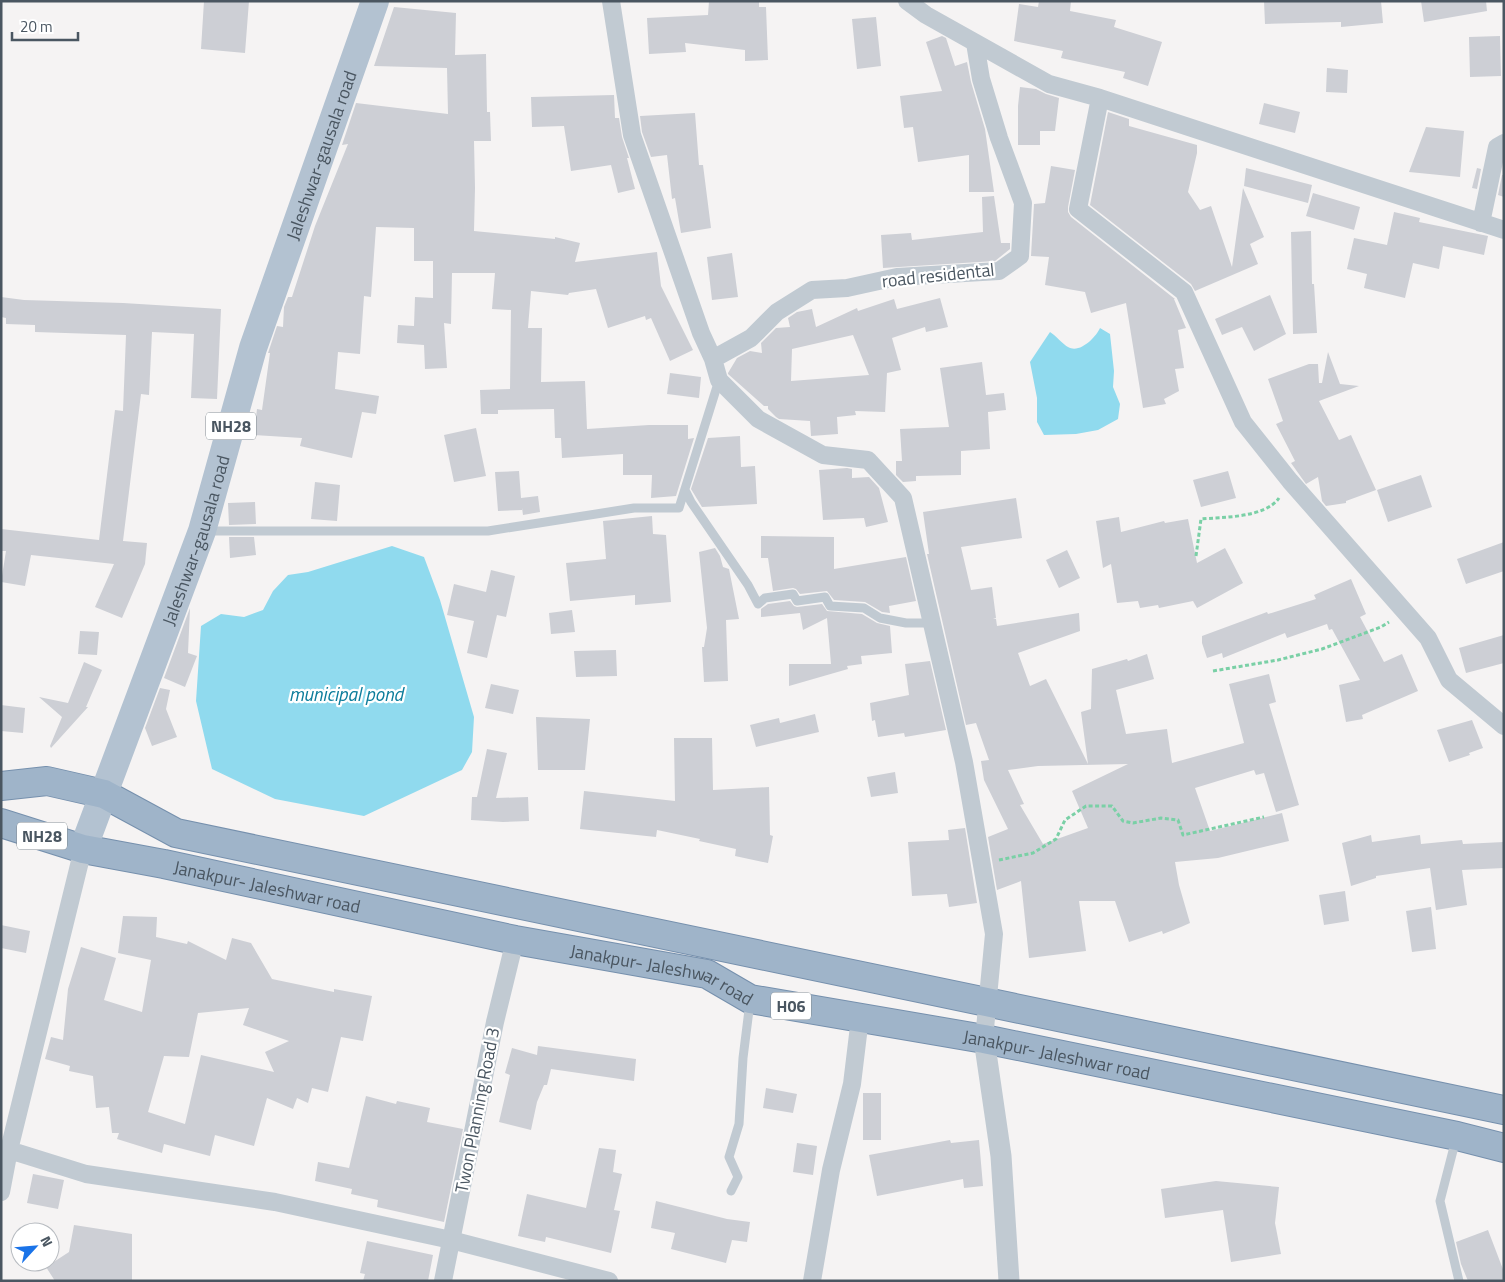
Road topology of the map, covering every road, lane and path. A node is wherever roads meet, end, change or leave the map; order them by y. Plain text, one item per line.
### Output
1 (375, 1) edge
2 (611, 1) edge
3 (907, 1) edge
4 (975, 43) junction
5 (1100, 98) junction
6 (1504, 144) edge
7 (1481, 223) junction
8 (1504, 230) edge
9 (713, 358) junction
10 (719, 380) junction
11 (1290, 481) junction
12 (685, 490) junction
13 (202, 531) junction
14 (1196, 556) dead end
15 (1407, 612) junction
16 (932, 623) junction
17 (1213, 671) dead end
18 (1504, 726) edge
19 (1, 786) edge
20 (104, 794) junction
21 (1264, 817) dead end
22 (1, 823) edge
23 (83, 849) junction
24 (981, 862) junction
25 (516, 940) junction
26 (750, 999) junction
27 (988, 1003) junction
28 (860, 1018) junction
29 (984, 1039) junction
30 (1504, 1110) edge
31 (1457, 1136) junction
32 (1504, 1148) edge
33 (9, 1150) junction
34 (731, 1191) dead end
35 (1, 1192) edge
36 (451, 1240) junction
37 (443, 1281) edge
38 (609, 1281) edge
39 (812, 1281) edge
40 (1010, 1281) edge
41 (1459, 1281) edge

1 - 13 main road, Jaleshwar-gausala road / NH28
2 - 9 street
3 - 4 street
4 - 5 street
4 - 9 street, road residental
5 - 7 street
5 - 11 street
6 - 7 street
7 - 8 street
9 - 10 street
10 - 12 lane
10 - 16 street
11 - 14 path
11 - 15 street
12 - 13 lane
12 - 16 lane
13 - 20 main road, Jaleshwar-gausala road / NH28
15 - 17 path
15 - 18 street
16 - 24 street
19 - 20 highway
20 - 23 main road, Jaleshwar-gausala road / NH28
20 - 27 highway, H06
21 - 24 path
22 - 23 highway, NH28
23 - 25 highway, Janakpur- Jaleshwar road / H06
23 - 33 street
24 - 27 street
25 - 26 highway, Janakpur- Jaleshwar road / H06
25 - 36 street, Twon Planning Road 3
26 - 28 highway, Janakpur- Jaleshwar road / H06
26 - 34 lane
27 - 29 street
27 - 30 highway, H06
28 - 29 highway, Janakpur- Jaleshwar road / H06
28 - 39 street
29 - 31 highway, Janakpur- Jaleshwar road / H06
29 - 40 street
31 - 32 highway, Janakpur- Jaleshwar road / H06
31 - 41 lane
33 - 35 street
33 - 36 street
36 - 37 street, Twon Planning Road 3
36 - 38 street

